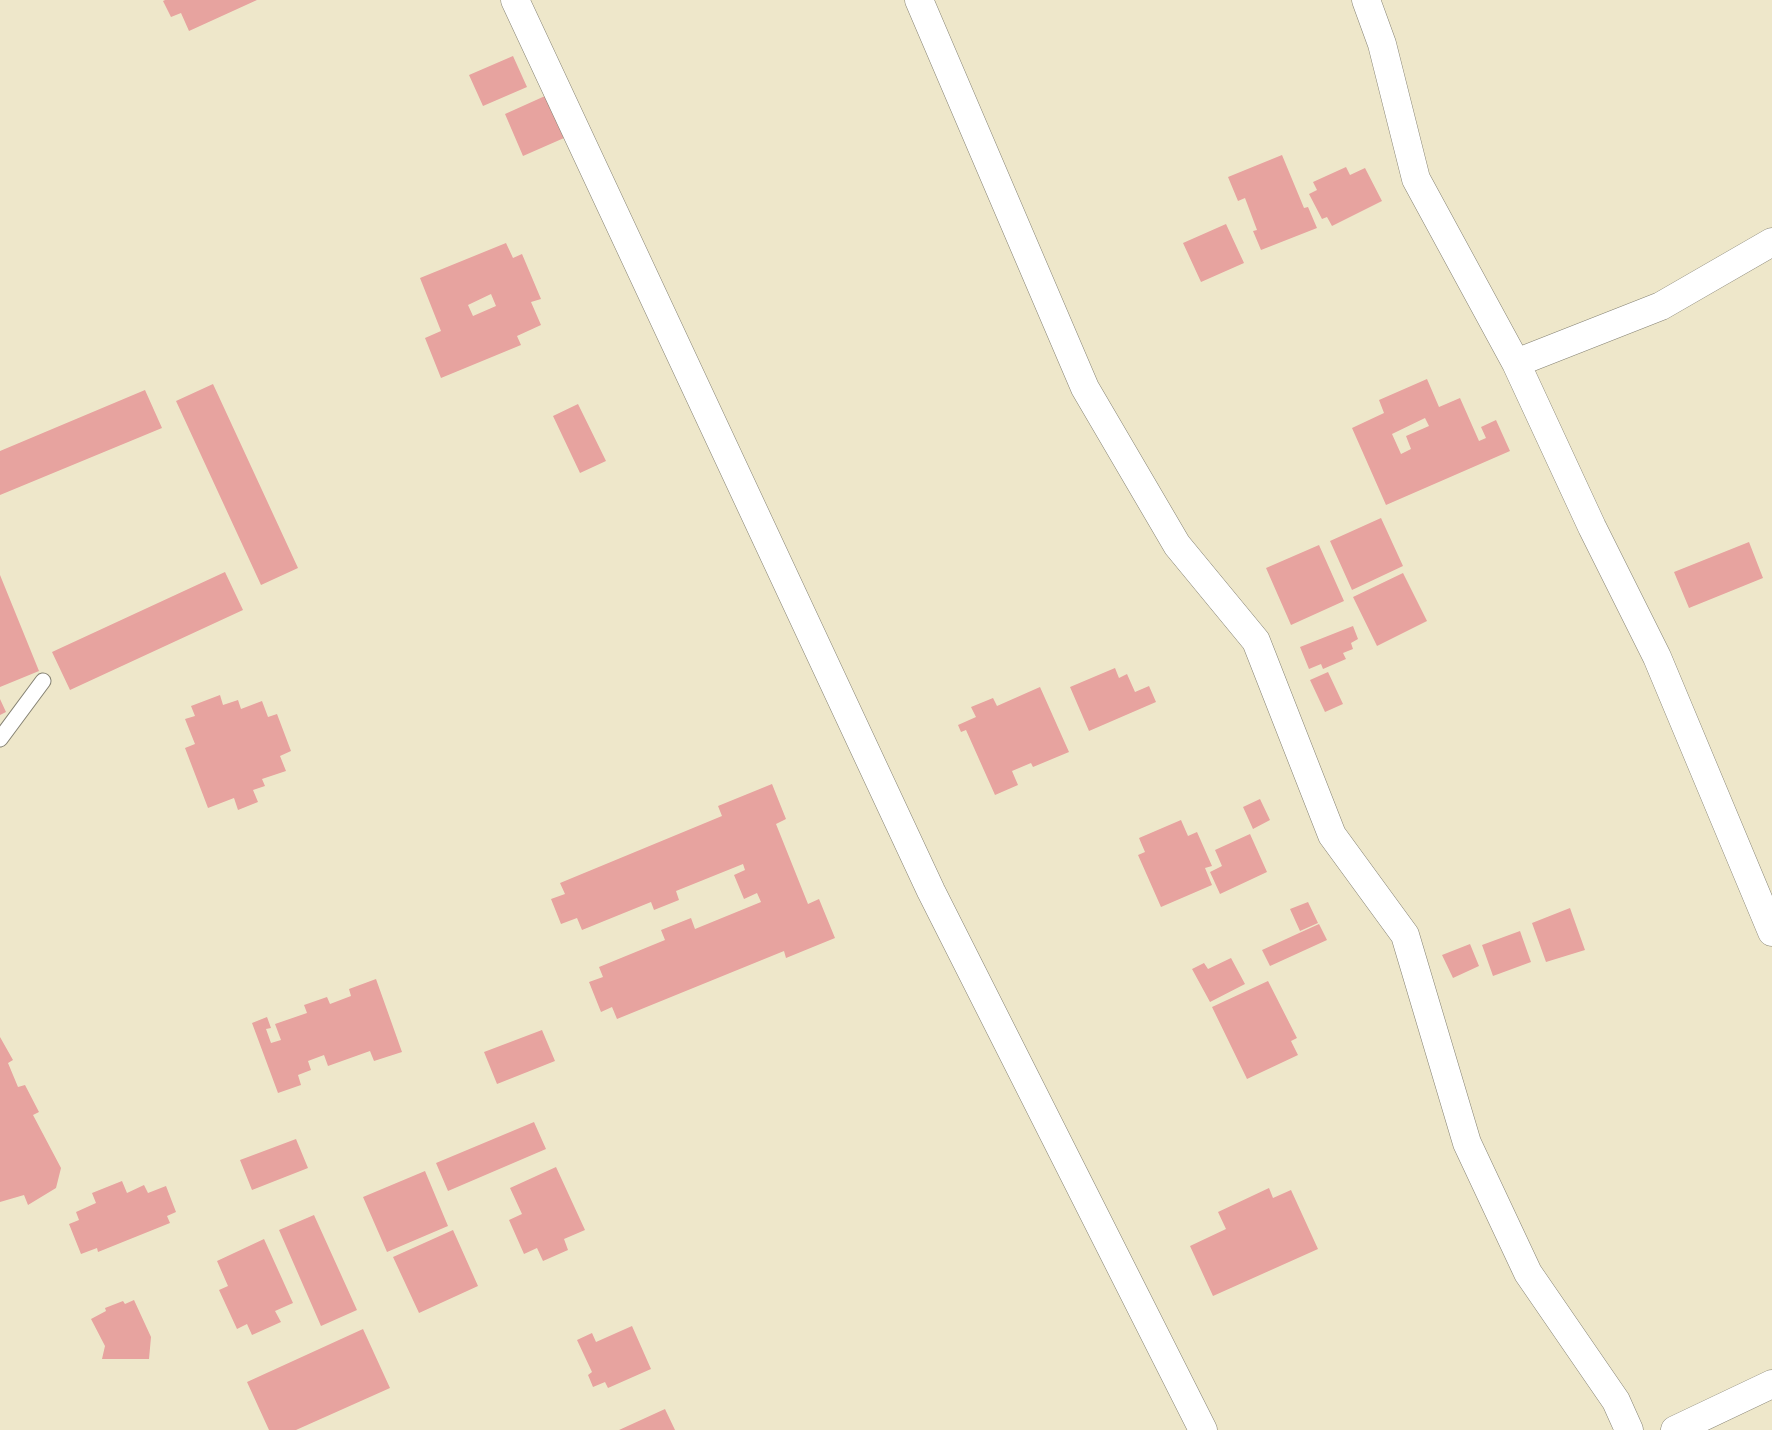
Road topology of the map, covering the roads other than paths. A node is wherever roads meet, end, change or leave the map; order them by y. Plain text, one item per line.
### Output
1 (515, 0) edge
2 (919, 0) edge
3 (1366, 0) edge
4 (1772, 242) edge
5 (1516, 363) junction
6 (43, 681) dead end
7 (0, 739) edge
8 (1772, 932) edge
9 (1772, 1384) edge
10 (1202, 1430) edge
11 (1629, 1430) edge
12 (1675, 1430) edge

1 - 10 street
2 - 11 street
3 - 5 street
4 - 5 street
5 - 8 street
6 - 7 lane
9 - 12 street

